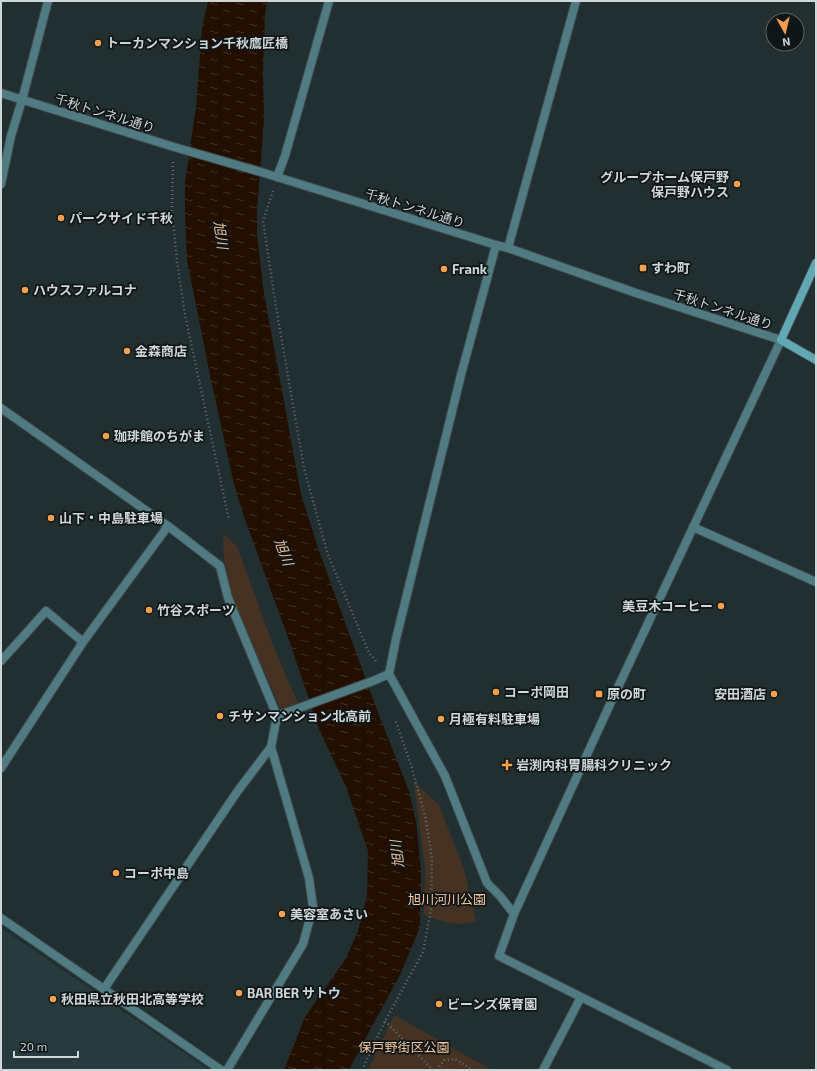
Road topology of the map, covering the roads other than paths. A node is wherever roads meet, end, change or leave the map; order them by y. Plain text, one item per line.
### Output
1 (48, 1) edge
2 (329, 1) edge
3 (576, 1) edge
4 (1, 93) edge
5 (22, 100) junction
6 (277, 177) junction
7 (1, 184) edge
8 (496, 245) junction
9 (508, 248) junction
10 (816, 264) edge
11 (781, 340) junction
12 (816, 360) edge
13 (1, 408) edge
14 (168, 526) junction
15 (693, 527) junction
16 (816, 582) edge
17 (83, 642) junction
18 (1, 662) edge
19 (389, 674) junction
20 (276, 716) junction
21 (271, 747) junction
22 (1, 768) edge
23 (514, 914) junction
24 (1, 918) edge
25 (104, 989) junction
26 (581, 997) junction
27 (221, 1070) edge
28 (227, 1070) edge
29 (543, 1070) edge
30 (727, 1070) edge

1 - 5 street
2 - 6 street
3 - 9 street
4 - 5 street, 千秋トンネル通り
5 - 6 street, 千秋トンネル通り
5 - 7 street
6 - 8 street, 千秋トンネル通り
8 - 9 street, 千秋トンネル通り
8 - 19 street
9 - 11 street, 千秋トンネル通り
10 - 11 main road
11 - 12 main road, 千秋トンネル通り
11 - 15 street
13 - 14 street
14 - 17 street
14 - 20 street
15 - 16 street
15 - 23 street
17 - 18 street
17 - 22 street
19 - 20 street
19 - 23 street
20 - 21 street
21 - 25 street
21 - 28 street
23 - 26 street
24 - 25 street
25 - 27 street
26 - 29 street
26 - 30 street

